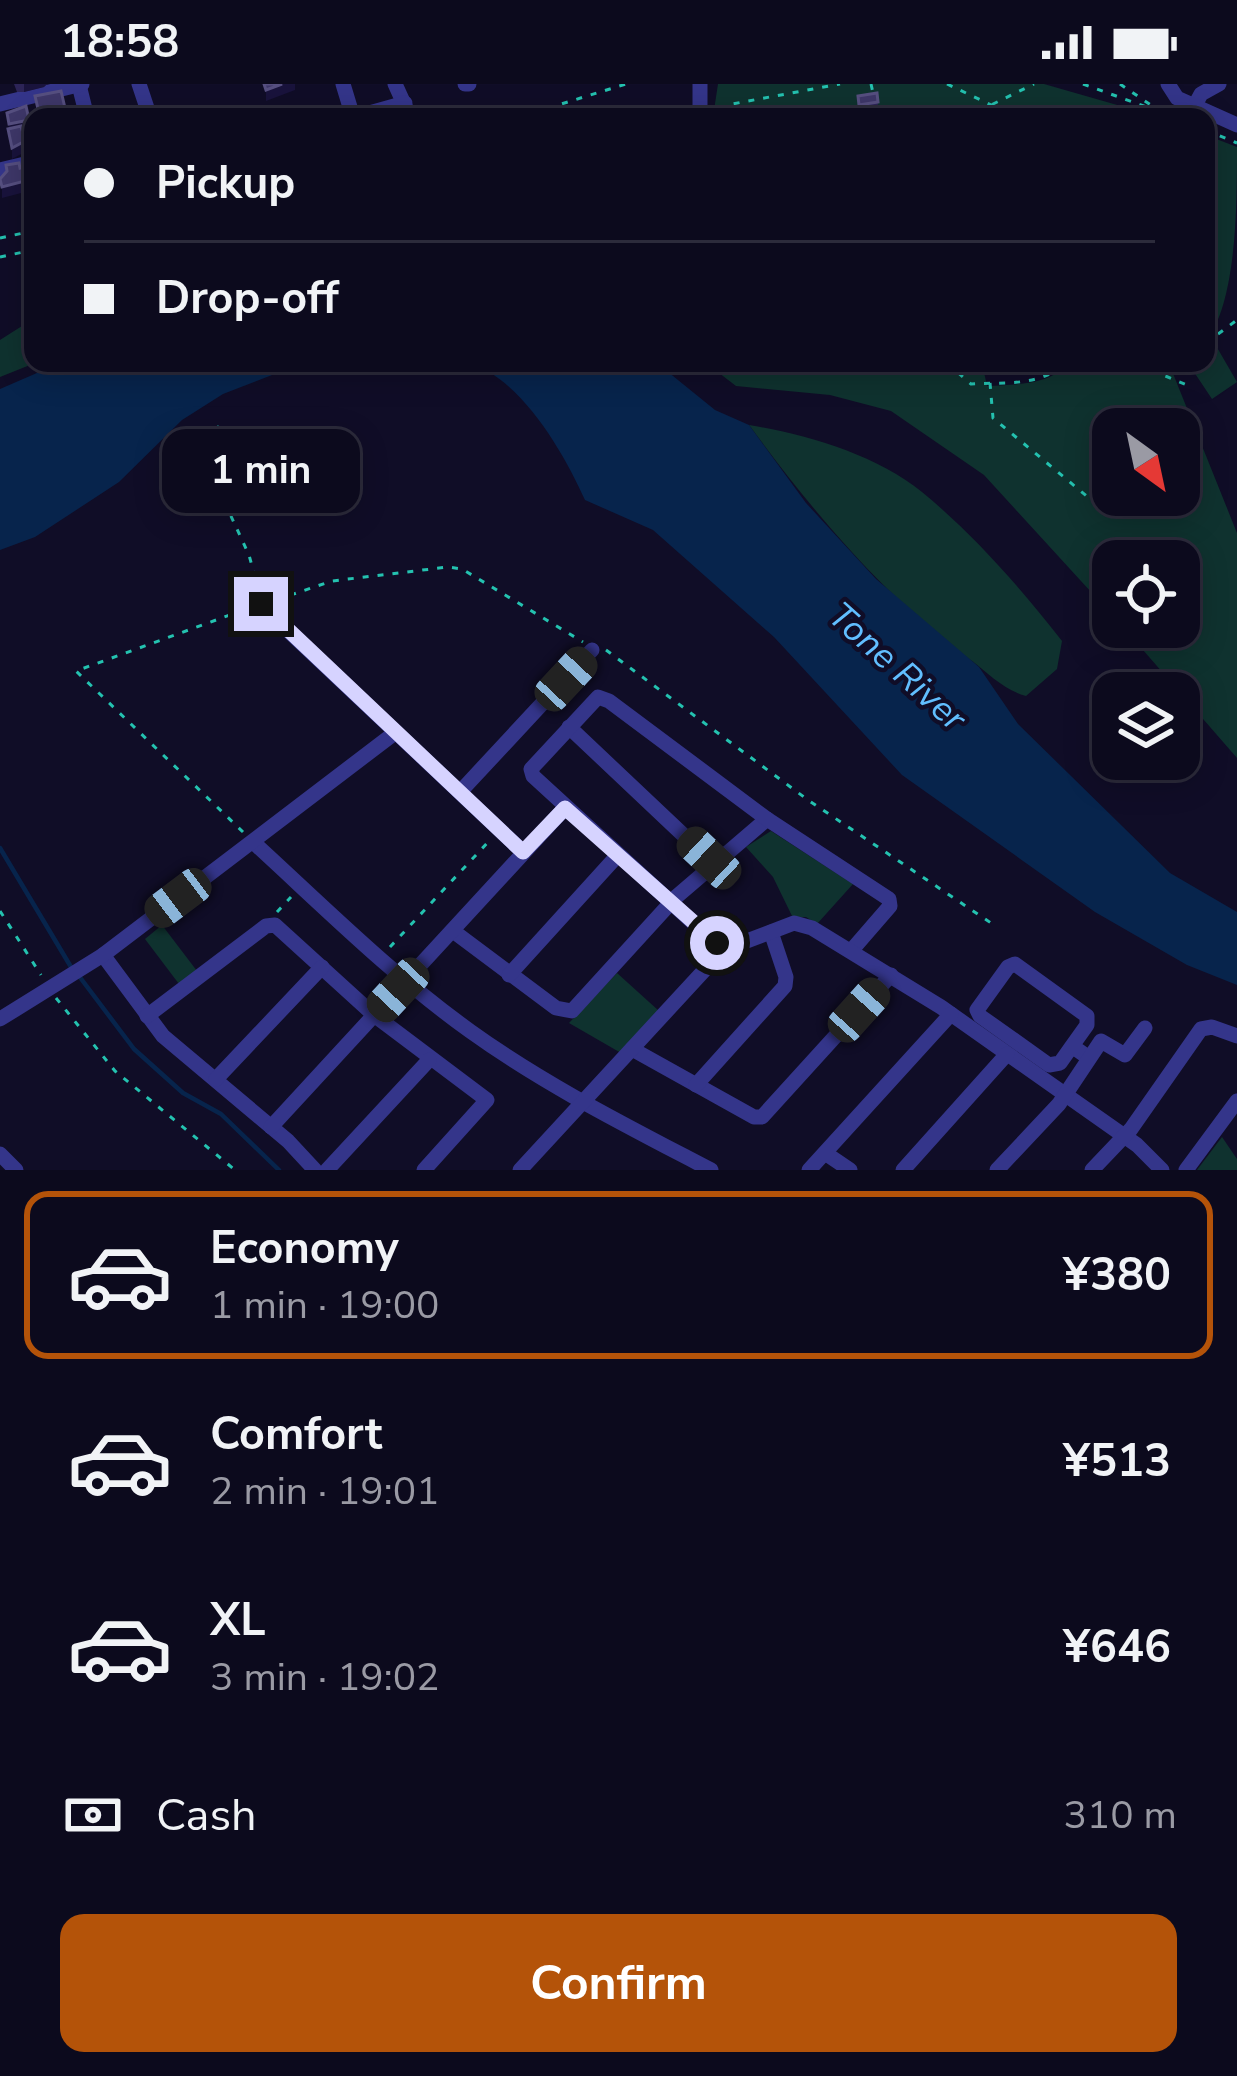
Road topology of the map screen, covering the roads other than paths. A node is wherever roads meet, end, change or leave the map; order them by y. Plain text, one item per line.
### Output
1 (81, 84) edge
2 (1168, 84) edge
3 (1219, 84) edge
4 (0, 104) edge
5 (1194, 107) joint
6 (261, 604) road end
7 (592, 650) road end
8 (568, 727) junction
9 (396, 732) junction
10 (460, 792) junction
11 (565, 808) junction
12 (766, 819) junction
13 (253, 842) junction
14 (523, 852) junction
15 (617, 856) junction
16 (714, 864) junction
17 (670, 904) junction
18 (453, 931) junction
19 (771, 932) junction
20 (723, 950) junction
21 (851, 951) junction
22 (96, 959) junction
23 (322, 967) junction
24 (509, 975) junction
25 (891, 975) junction
26 (406, 981) junction
27 (951, 1014) junction
28 (374, 1015) junction
29 (146, 1016) junction
30 (0, 1019) edge
31 (1145, 1028) dead end
32 (1237, 1036) edge
33 (1072, 1046) junction
34 (632, 1049) junction
35 (1093, 1052) junction
36 (1007, 1054) junction
37 (429, 1060) junction
38 (216, 1079) junction
39 (696, 1085) junction
40 (1065, 1094) junction
41 (1237, 1101) edge
42 (582, 1102) junction
43 (271, 1127) junction
44 (1124, 1136) junction
45 (825, 1153) junction
46 (0, 1154) edge
47 (16, 1170) edge
48 (315, 1170) edge
49 (327, 1170) edge
50 (424, 1170) edge
51 (520, 1170) edge
52 (711, 1170) edge
53 (809, 1170) edge
54 (850, 1170) edge
55 (903, 1170) edge
56 (997, 1170) edge
57 (1093, 1170) edge
58 (1162, 1170) edge
59 (1186, 1170) edge

1 - 4 street
2 - 5 street
3 - 5 street
6 - 9 street
7 - 10 street
8 - 11 street
8 - 12 street
8 - 16 street
9 - 10 street
9 - 13 street
10 - 14 street
11 - 14 street
11 - 15 street
12 - 16 street
12 - 21 street
13 - 22 street
13 - 26 street
14 - 18 street
15 - 17 street
15 - 24 street
16 - 17 street
17 - 20 street
17 - 24 street
18 - 24 street
18 - 26 street
19 - 20 street
19 - 21 street
19 - 39 street
20 - 34 street
21 - 25 street
22 - 29 street
22 - 30 street
23 - 28 street
23 - 29 street
23 - 38 street
25 - 27 street
25 - 39 street
26 - 28 street
26 - 42 street
27 - 36 street
27 - 45 street
28 - 37 street
28 - 43 street
29 - 38 street
31 - 35 street
32 - 44 street
33 - 33 street
33 - 35 street
34 - 39 street
34 - 42 street
35 - 40 street
36 - 40 street
36 - 55 street
37 - 49 street
37 - 50 street
38 - 43 street
40 - 44 street
40 - 56 street
41 - 59 street
42 - 51 street
42 - 52 street
43 - 48 street
44 - 57 street
44 - 58 street
45 - 53 street
45 - 54 street
46 - 47 street

